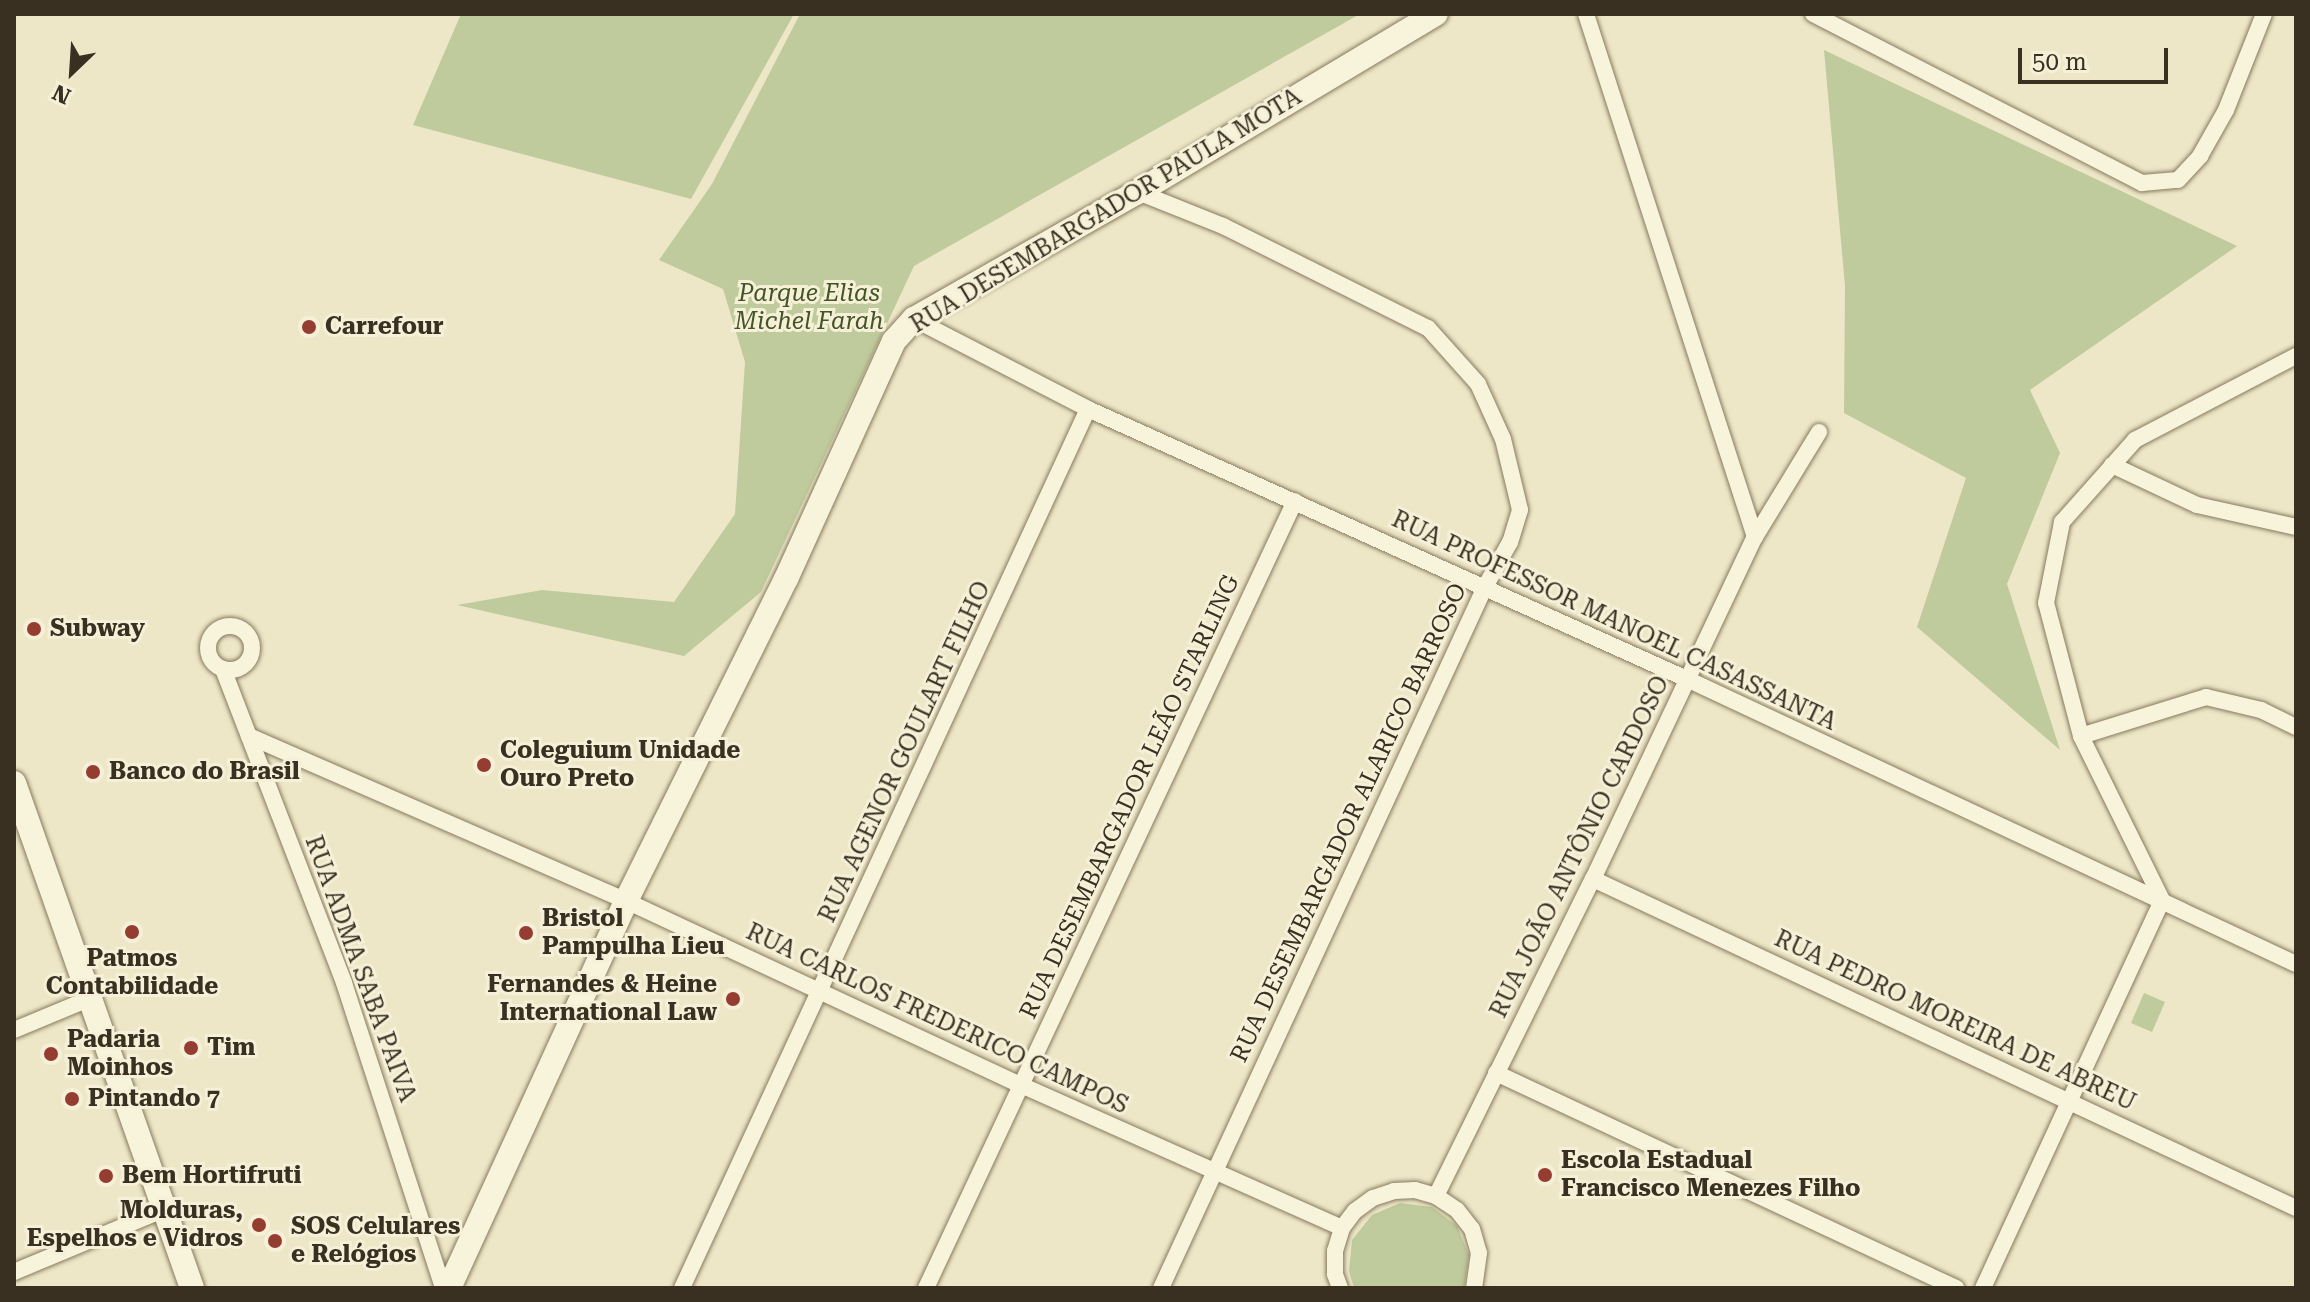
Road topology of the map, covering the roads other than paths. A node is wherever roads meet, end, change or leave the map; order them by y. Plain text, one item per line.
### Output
1 (1436, 14) edge
2 (1586, 14) edge
3 (1813, 14) edge
4 (2264, 14) edge
5 (1138, 192) junction
6 (914, 319) junction
7 (2296, 356) edge
8 (1088, 409) junction
9 (1819, 432) dead end
10 (2112, 465) junction
11 (1295, 501) junction
12 (2296, 527) edge
13 (1755, 537) junction
14 (1484, 589) junction
15 (223, 669) dead end
16 (1689, 680) junction
17 (2296, 727) edge
18 (249, 736) junction
19 (2081, 736) junction
20 (14, 783) edge
21 (1593, 879) junction
22 (2162, 900) junction
23 (626, 901) junction
24 (2296, 964) edge
25 (821, 992) junction
26 (89, 999) junction
27 (14, 1030) edge
28 (1496, 1073) junction
29 (1021, 1085) junction
30 (2068, 1098) junction
31 (1213, 1172) junction
32 (1436, 1196) junction
33 (2296, 1208) edge
34 (165, 1209) junction
35 (1342, 1228) junction
36 (14, 1272) edge
37 (192, 1288) edge
38 (446, 1288) edge
39 (682, 1288) edge
40 (926, 1288) edge
41 (1161, 1288) edge
42 (1340, 1288) edge
43 (1474, 1288) edge
44 (1956, 1288) edge
45 (1983, 1288) edge

1 - 5 street, RUA DESEMBARGADOR PAULA MOTA
2 - 13 street
3 - 4 street
5 - 6 street, RUA DESEMBARGADOR PAULA MOTA
5 - 14 street, RUA DESEMBARGADOR ALARICO BARROSO
6 - 8 street, RUA PROFESSOR MANOEL CASASSANTA
6 - 23 street, RUA DESEMBARGADOR PAULA MOTA
7 - 10 street
8 - 11 street, RUA PROFESSOR MANOEL CASASSANTA
8 - 25 street, RUA AGENOR GOULART FILHO
9 - 13 street, RUA JOÃO ANTÔNIO CARDOSO
10 - 12 street
10 - 19 street
11 - 14 street, RUA PROFESSOR MANOEL CASASSANTA
11 - 29 street, RUA DESEMBARGADOR LEÃO STARLING
13 - 16 street, RUA JOÃO ANTÔNIO CARDOSO
14 - 16 street, RUA PROFESSOR MANOEL CASASSANTA
14 - 31 street, RUA DESEMBARGADOR ALARICO BARROSO
15 - 18 street, RUA ADMA SABA PAIVA
16 - 21 street, RUA JOÃO ANTÔNIO CARDOSO
16 - 22 street, RUA PROFESSOR MANOEL CASASSANTA
17 - 19 street
18 - 23 street, RUA CARLOS FREDERICO CAMPOS
18 - 38 street, RUA ADMA SABA PAIVA
19 - 22 street
20 - 26 street
21 - 28 street, RUA JOÃO ANTÔNIO CARDOSO
21 - 30 street, RUA PEDRO MOREIRA DE ABREU
22 - 24 street, RUA PROFESSOR MANOEL CASASSANTA
22 - 30 street
23 - 25 street, RUA CARLOS FREDERICO CAMPOS
23 - 38 street, RUA DESEMBARGADOR PAULA MOTA
25 - 29 street, RUA CARLOS FREDERICO CAMPOS
25 - 39 street, RUA AGENOR GOULART FILHO
26 - 27 street
26 - 34 street
28 - 32 street, RUA JOÃO ANTÔNIO CARDOSO
28 - 44 street
29 - 31 street, RUA CARLOS FREDERICO CAMPOS
29 - 40 street, RUA DESEMBARGADOR LEÃO STARLING
30 - 33 street, RUA PEDRO MOREIRA DE ABREU
30 - 45 street
31 - 35 street, RUA CARLOS FREDERICO CAMPOS
31 - 41 street, RUA DESEMBARGADOR ALARICO BARROSO
32 - 35 street
32 - 43 street
34 - 36 street
34 - 37 street
35 - 42 street

